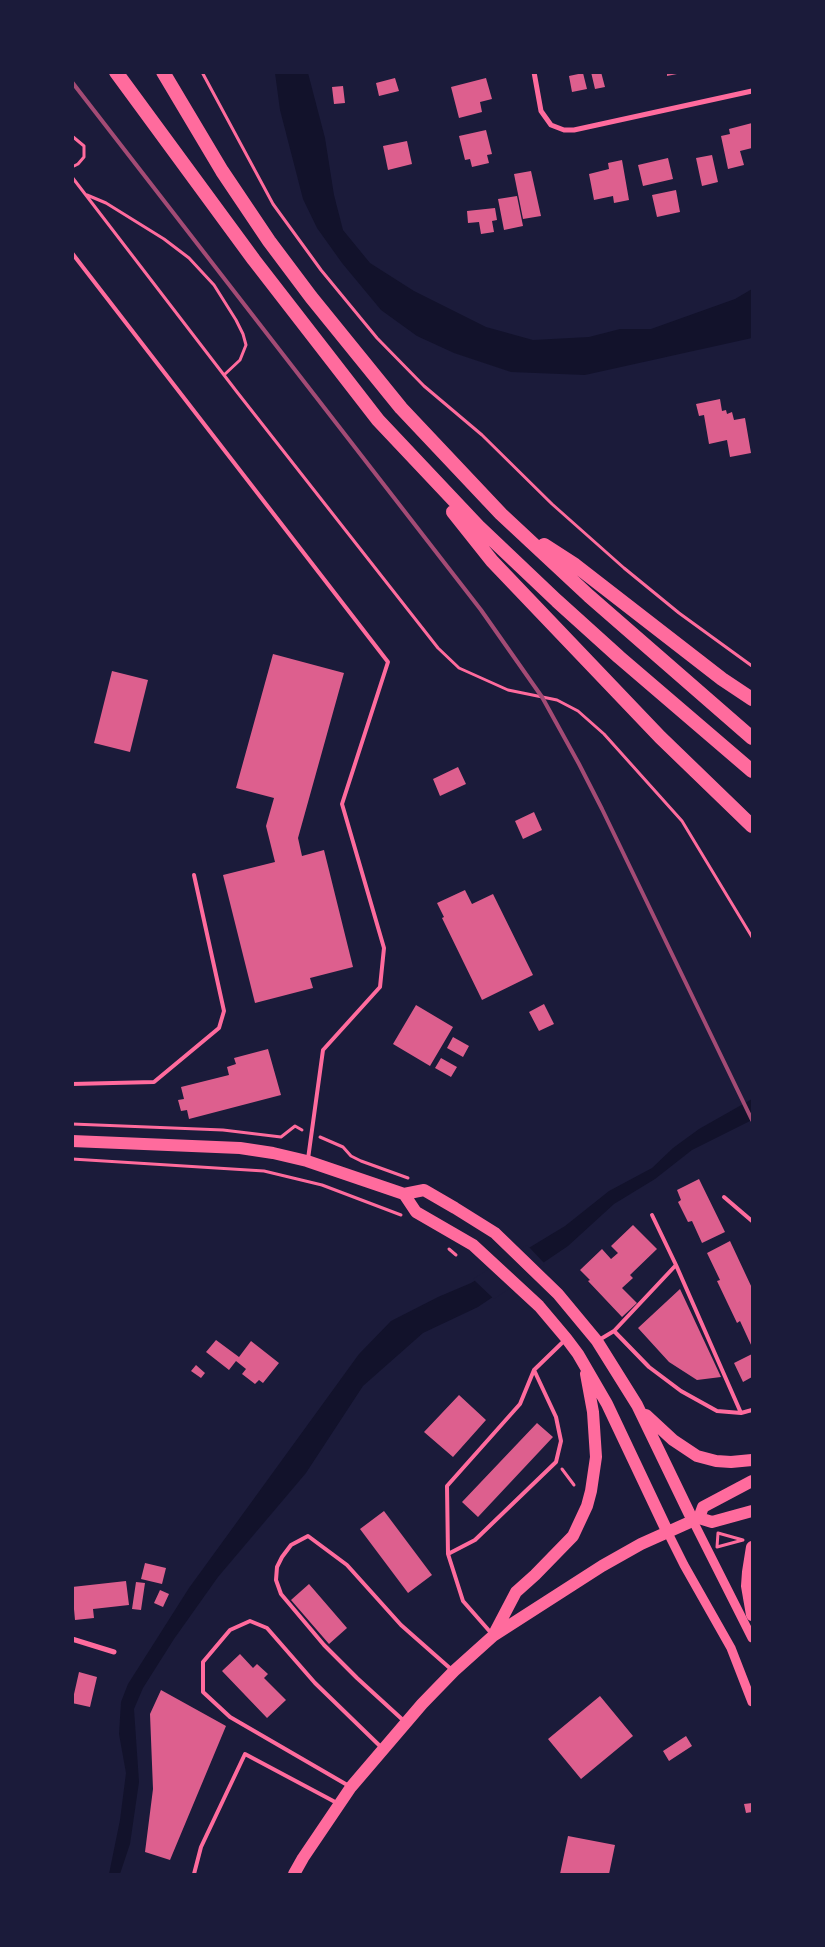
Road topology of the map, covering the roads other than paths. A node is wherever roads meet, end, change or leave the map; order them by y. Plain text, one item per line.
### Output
1 (116, 72) edge
2 (163, 72) edge
3 (534, 72) edge
4 (752, 91) edge
5 (72, 253) edge
6 (378, 420) junction
7 (501, 514) junction
8 (752, 699) edge
9 (752, 738) edge
10 (752, 771) edge
11 (752, 826) edge
12 (194, 875) dead end
13 (72, 1084) edge
14 (72, 1140) edge
15 (307, 1161) junction
16 (404, 1194) junction
17 (724, 1198) dead end
18 (652, 1215) dead end
19 (752, 1221) edge
20 (676, 1265) junction
21 (614, 1331) junction
22 (566, 1338) junction
23 (597, 1341) junction
24 (584, 1364) junction
25 (534, 1370) junction
26 (637, 1405) junction
27 (752, 1410) edge
28 (741, 1414) junction
29 (752, 1460) edge
30 (752, 1481) edge
31 (752, 1511) edge
32 (696, 1519) junction
33 (668, 1533) junction
34 (748, 1543) edge
35 (448, 1554) junction
36 (752, 1615) edge
37 (493, 1636) junction
38 (752, 1638) edge
39 (72, 1639) edge
40 (114, 1652) dead end
41 (454, 1671) junction
42 (752, 1702) edge
43 (406, 1722) junction
44 (383, 1748) junction
45 (350, 1787) junction
46 (339, 1804) junction
47 (194, 1874) edge
48 (294, 1874) edge

1 - 6 highway
2 - 7 highway
3 - 4 street
5 - 15 lane
6 - 10 highway
6 - 11 highway
7 - 8 highway
7 - 9 highway
12 - 13 lane
14 - 15 main road
15 - 16 main road
16 - 22 main road
16 - 23 main road
17 - 19 lane
18 - 20 lane
20 - 21 lane
20 - 28 lane
21 - 23 lane
21 - 28 lane
22 - 24 main road
22 - 25 lane
23 - 26 main road
24 - 33 main road
24 - 37 main road
25 - 35 lane
25 - 35 lane
26 - 29 main road
26 - 32 main road
27 - 28 lane
30 - 32 main road
31 - 32 main road
32 - 33 main road
32 - 38 street
33 - 37 main road
33 - 42 street
34 - 36 main road
35 - 37 lane
37 - 41 main road
39 - 40 street
41 - 43 main road
41 - 43 lane
43 - 44 main road
44 - 45 main road
44 - 45 lane
45 - 46 main road
46 - 47 lane
46 - 48 main road

